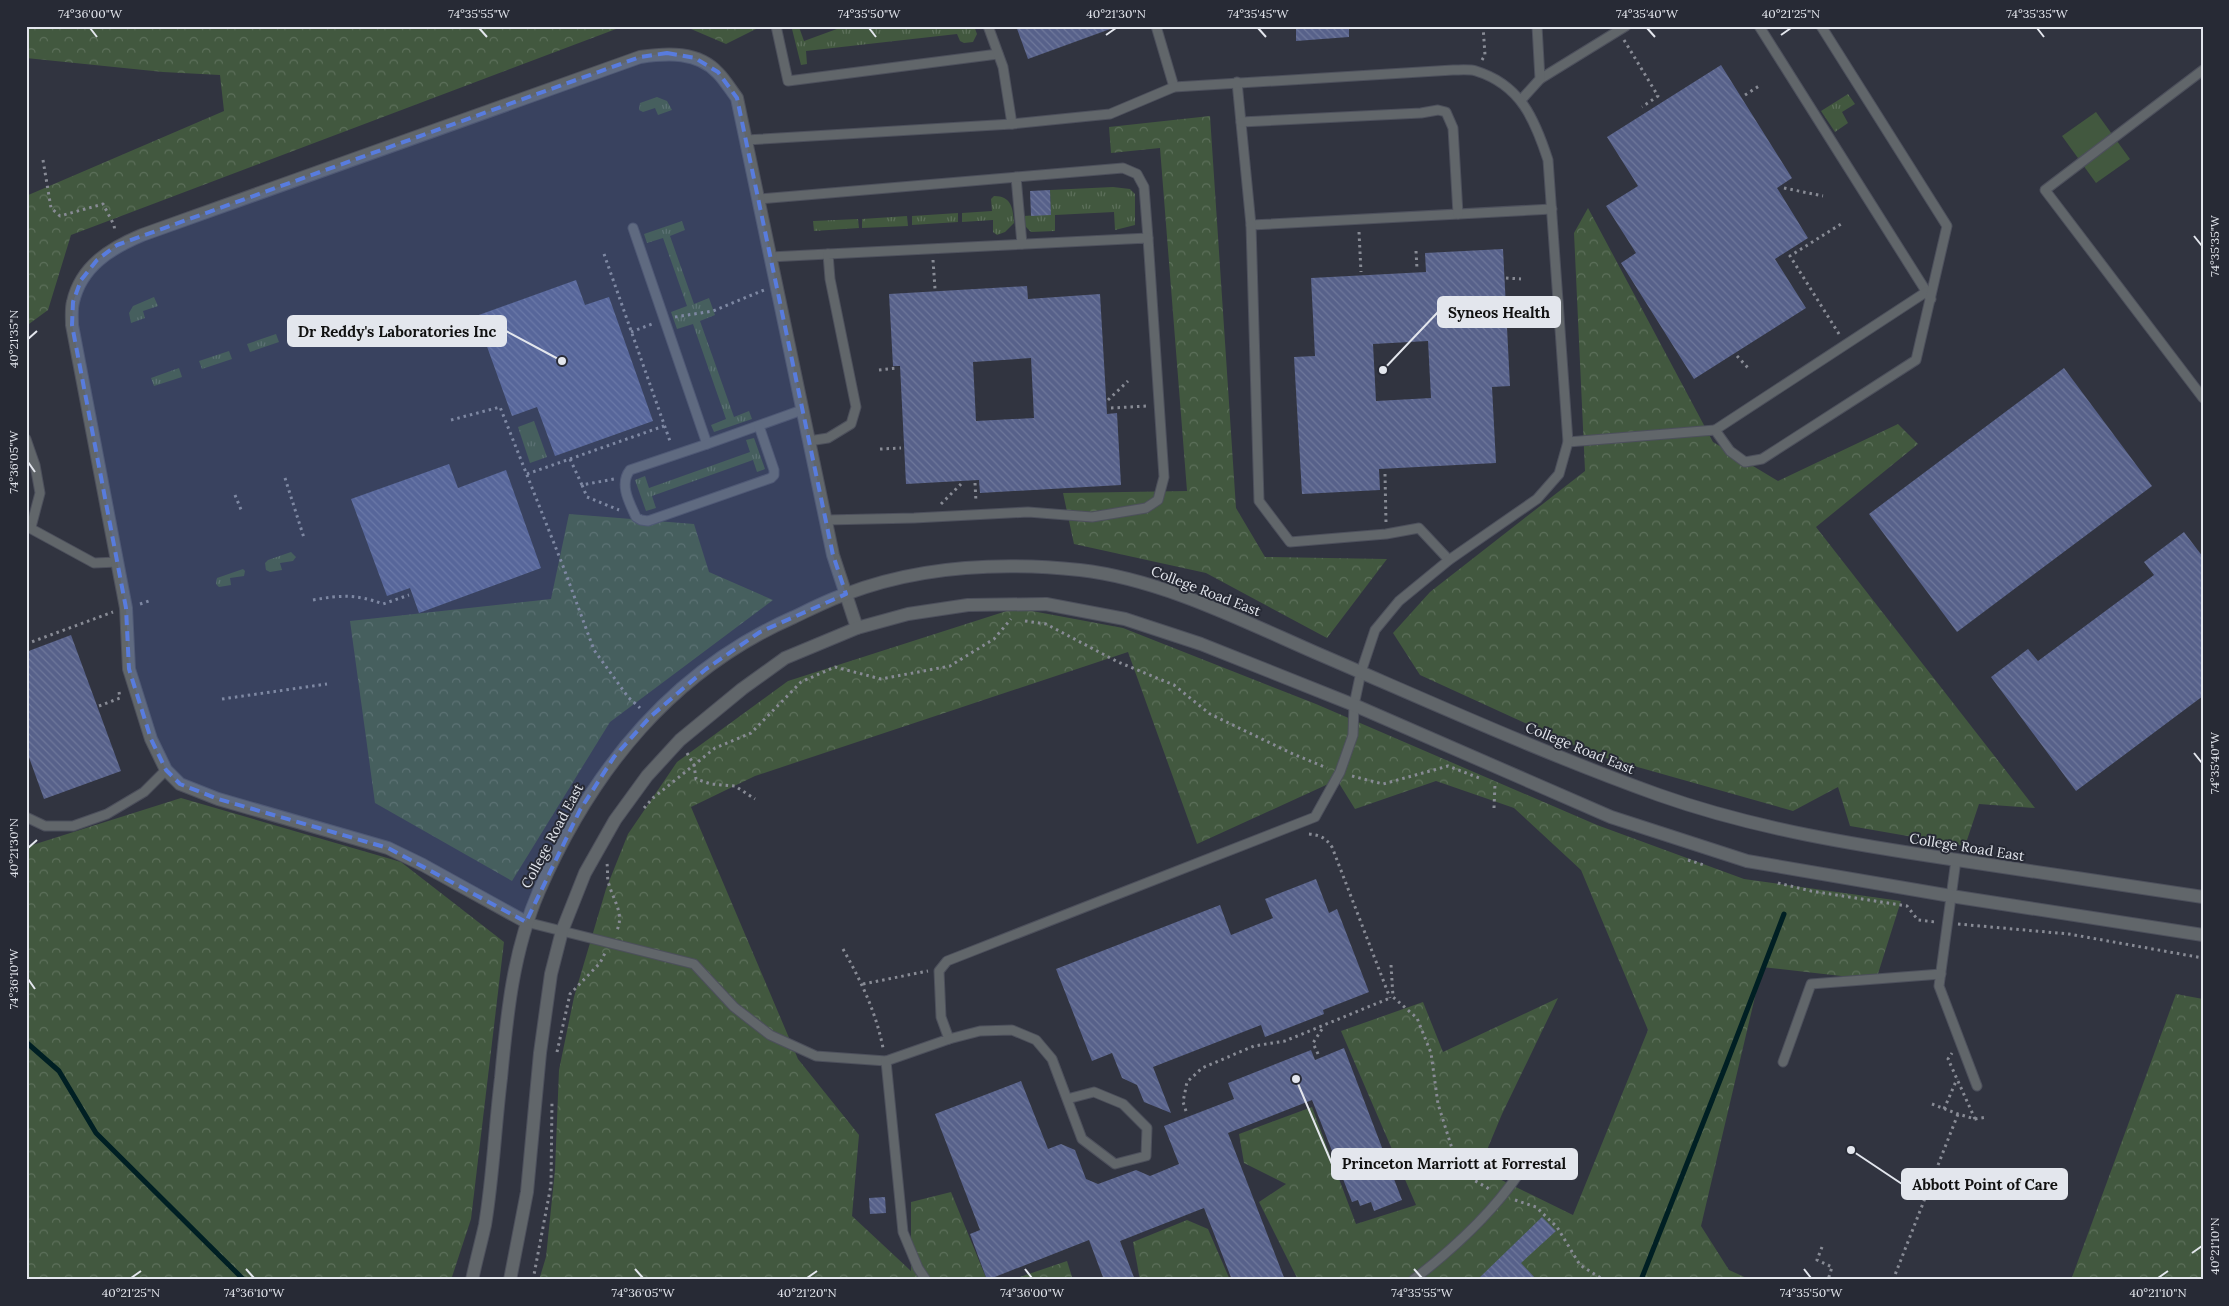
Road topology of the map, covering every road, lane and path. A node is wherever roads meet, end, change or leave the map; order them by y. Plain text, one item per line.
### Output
1 (776, 26) edge
2 (988, 26) edge
3 (1156, 26) edge
4 (1483, 26) edge
5 (1537, 26) edge
6 (1759, 26) edge
7 (1821, 26) edge
8 (1623, 29) edge
9 (998, 54) junction
10 (2203, 70) edge
11 (1476, 71) junction
12 (1540, 79) junction
13 (1236, 82) junction
14 (1759, 86) dead end
15 (1174, 87) junction
16 (1745, 95) dead end
17 (1521, 100) junction
18 (1642, 107) dead end
19 (1241, 122) junction
20 (1012, 124) junction
21 (746, 140) junction
22 (43, 160) dead end
23 (1016, 177) junction
24 (1784, 188) dead end
25 (1823, 196) dead end
26 (758, 199) junction
27 (1552, 209) junction
28 (1458, 214) junction
29 (1358, 219) junction
30 (1841, 224) dead end
31 (1251, 225) junction
32 (633, 228) dead end
33 (1148, 238) junction
34 (1022, 244) junction
35 (117, 245) junction
36 (932, 249) junction
37 (1416, 251) dead end
38 (604, 254) dead end
39 (828, 254) junction
40 (770, 257) junction
41 (1417, 269) dead end
42 (1361, 272) dead end
43 (1506, 278) dead end
44 (1522, 279) dead end
45 (777, 287) junction
46 (935, 289) dead end
47 (1928, 295) junction
48 (1508, 319) dead end
49 (1524, 319) dead end
50 (665, 320) junction
51 (631, 332) junction
52 (1846, 344) junction
53 (1737, 356) dead end
54 (896, 368) dead end
55 (1749, 369) dead end
56 (879, 370) dead end
57 (1128, 381) dead end
58 (2203, 398) edge
59 (1108, 400) dead end
60 (1159, 406) junction
61 (1110, 408) dead end
62 (802, 410) junction
63 (451, 420) dead end
64 (664, 426) junction
65 (759, 426) junction
66 (1715, 430) junction
67 (26, 440) edge
68 (809, 441) junction
69 (1568, 442) junction
70 (707, 444) junction
71 (901, 448) dead end
72 (880, 449) dead end
73 (674, 455) junction
74 (570, 459) junction
75 (527, 474) junction
76 (1385, 474) dead end
77 (625, 476) junction
78 (285, 478) dead end
79 (975, 483) dead end
80 (961, 484) dead end
81 (582, 485) junction
82 (235, 495) dead end
83 (936, 509) dead end
84 (242, 512) dead end
85 (978, 515) junction
86 (636, 516) junction
87 (826, 520) junction
88 (28, 526) edge
89 (1386, 534) junction
90 (304, 538) dead end
91 (1449, 560) junction
92 (118, 562) junction
93 (846, 594) junction
94 (409, 595) dead end
95 (313, 600) dead end
96 (112, 613) dead end
97 (857, 628) junction
98 (26, 644) edge
99 (1361, 672) junction
100 (327, 684) dead end
101 (222, 699) dead end
102 (1354, 705) junction
103 (650, 717) junction
104 (680, 740) junction
105 (166, 770) junction
106 (1495, 784) dead end
107 (755, 798) dead end
108 (1494, 808) dead end
109 (26, 817) edge
110 (1300, 838) dead end
111 (1956, 860) junction
112 (1952, 896) junction
113 (2203, 897) edge
114 (526, 922) junction
115 (562, 931) junction
116 (2203, 935) edge
117 (843, 949) dead end
118 (1391, 965) dead end
119 (921, 971) dead end
120 (1941, 974) junction
121 (863, 984) junction
122 (1391, 997) junction
123 (1325, 1025) junction
124 (949, 1039) junction
125 (1960, 1042) junction
126 (1318, 1054) dead end
127 (886, 1061) junction
128 (1783, 1062) dead end
129 (1957, 1079) junction
130 (1977, 1086) dead end
131 (1067, 1099) junction
132 (1932, 1104) dead end
133 (1944, 1109) junction
134 (1186, 1111) dead end
135 (1958, 1114) junction
136 (1987, 1117) dead end
137 (1975, 1119) junction
138 (1520, 1172) dead end
139 (1503, 1197) junction
140 (1822, 1247) dead end
141 (472, 1280) edge
142 (510, 1280) edge
143 (926, 1280) edge
144 (1413, 1280) edge
145 (1604, 1280) edge
146 (1828, 1280) edge
147 (1893, 1280) edge

1 - 9 lane
2 - 9 lane
3 - 15 lane
4 - 11 path
5 - 12 lane
6 - 47 lane
7 - 47 lane
8 - 12 lane
8 - 18 path
9 - 20 lane
10 - 58 lane
11 - 13 lane
11 - 17 lane
12 - 17 lane
13 - 15 lane
13 - 19 lane
14 - 16 path
15 - 20 lane
17 - 27 lane
19 - 28 lane
19 - 31 lane
20 - 21 lane
21 - 26 street
21 - 35 street
22 - 35 path
23 - 26 lane
23 - 33 lane
23 - 34 lane
24 - 25 path
26 - 40 street
27 - 28 lane
27 - 69 lane
28 - 29 lane
29 - 31 lane
29 - 42 path
30 - 52 path
31 - 89 lane
32 - 50 lane
33 - 34 lane
33 - 60 lane
34 - 36 lane
35 - 92 street
36 - 39 lane
36 - 46 path
37 - 41 path
38 - 51 path
39 - 40 lane
39 - 68 lane
40 - 45 street
43 - 44 path
45 - 50 path
45 - 62 street
47 - 52 lane
47 - 66 lane
48 - 49 path
50 - 51 path
50 - 70 lane
51 - 64 path
52 - 66 lane
53 - 55 path
54 - 56 path
57 - 59 path
60 - 61 path
60 - 85 lane
62 - 65 lane
62 - 68 street
63 - 75 path
64 - 73 path
64 - 74 path
65 - 70 lane
65 - 86 lane
66 - 69 lane
67 - 88 lane
68 - 87 street
69 - 91 lane
70 - 73 lane
71 - 72 path
73 - 77 lane
74 - 75 path
74 - 81 path
75 - 103 path
76 - 89 path
77 - 81 path
77 - 86 lane
78 - 90 path
79 - 85 path
80 - 83 path
81 - 86 path
82 - 84 path
85 - 87 lane
87 - 93 street
88 - 92 lane
89 - 91 lane
91 - 99 lane
92 - 105 street
93 - 97 street
93 - 99 street, College Road East
93 - 103 street, College Road East
94 - 95 path
96 - 98 path
97 - 102 street
97 - 104 street
99 - 102 lane
99 - 111 street, College Road East
100 - 101 path
102 - 112 street
102 - 124 lane
103 - 114 street, College Road East
104 - 107 path
104 - 115 street
105 - 109 lane
105 - 114 street
106 - 108 path
110 - 122 path
111 - 112 lane
111 - 113 street, College Road East
112 - 116 street
112 - 120 lane
114 - 115 lane
114 - 141 street, College Road East
115 - 127 lane
115 - 142 street
117 - 121 path
118 - 122 path
119 - 121 path
120 - 125 lane
120 - 128 lane
121 - 127 path
122 - 123 path
122 - 139 path
123 - 126 path
123 - 134 path
124 - 127 lane
124 - 131 lane
125 - 129 path
125 - 130 lane
127 - 143 lane
129 - 133 path
129 - 137 path
131 - 131 lane
132 - 133 path
133 - 135 path
135 - 137 path
135 - 147 path
136 - 137 path
138 - 139 lane
139 - 144 lane
139 - 145 path
140 - 146 path

